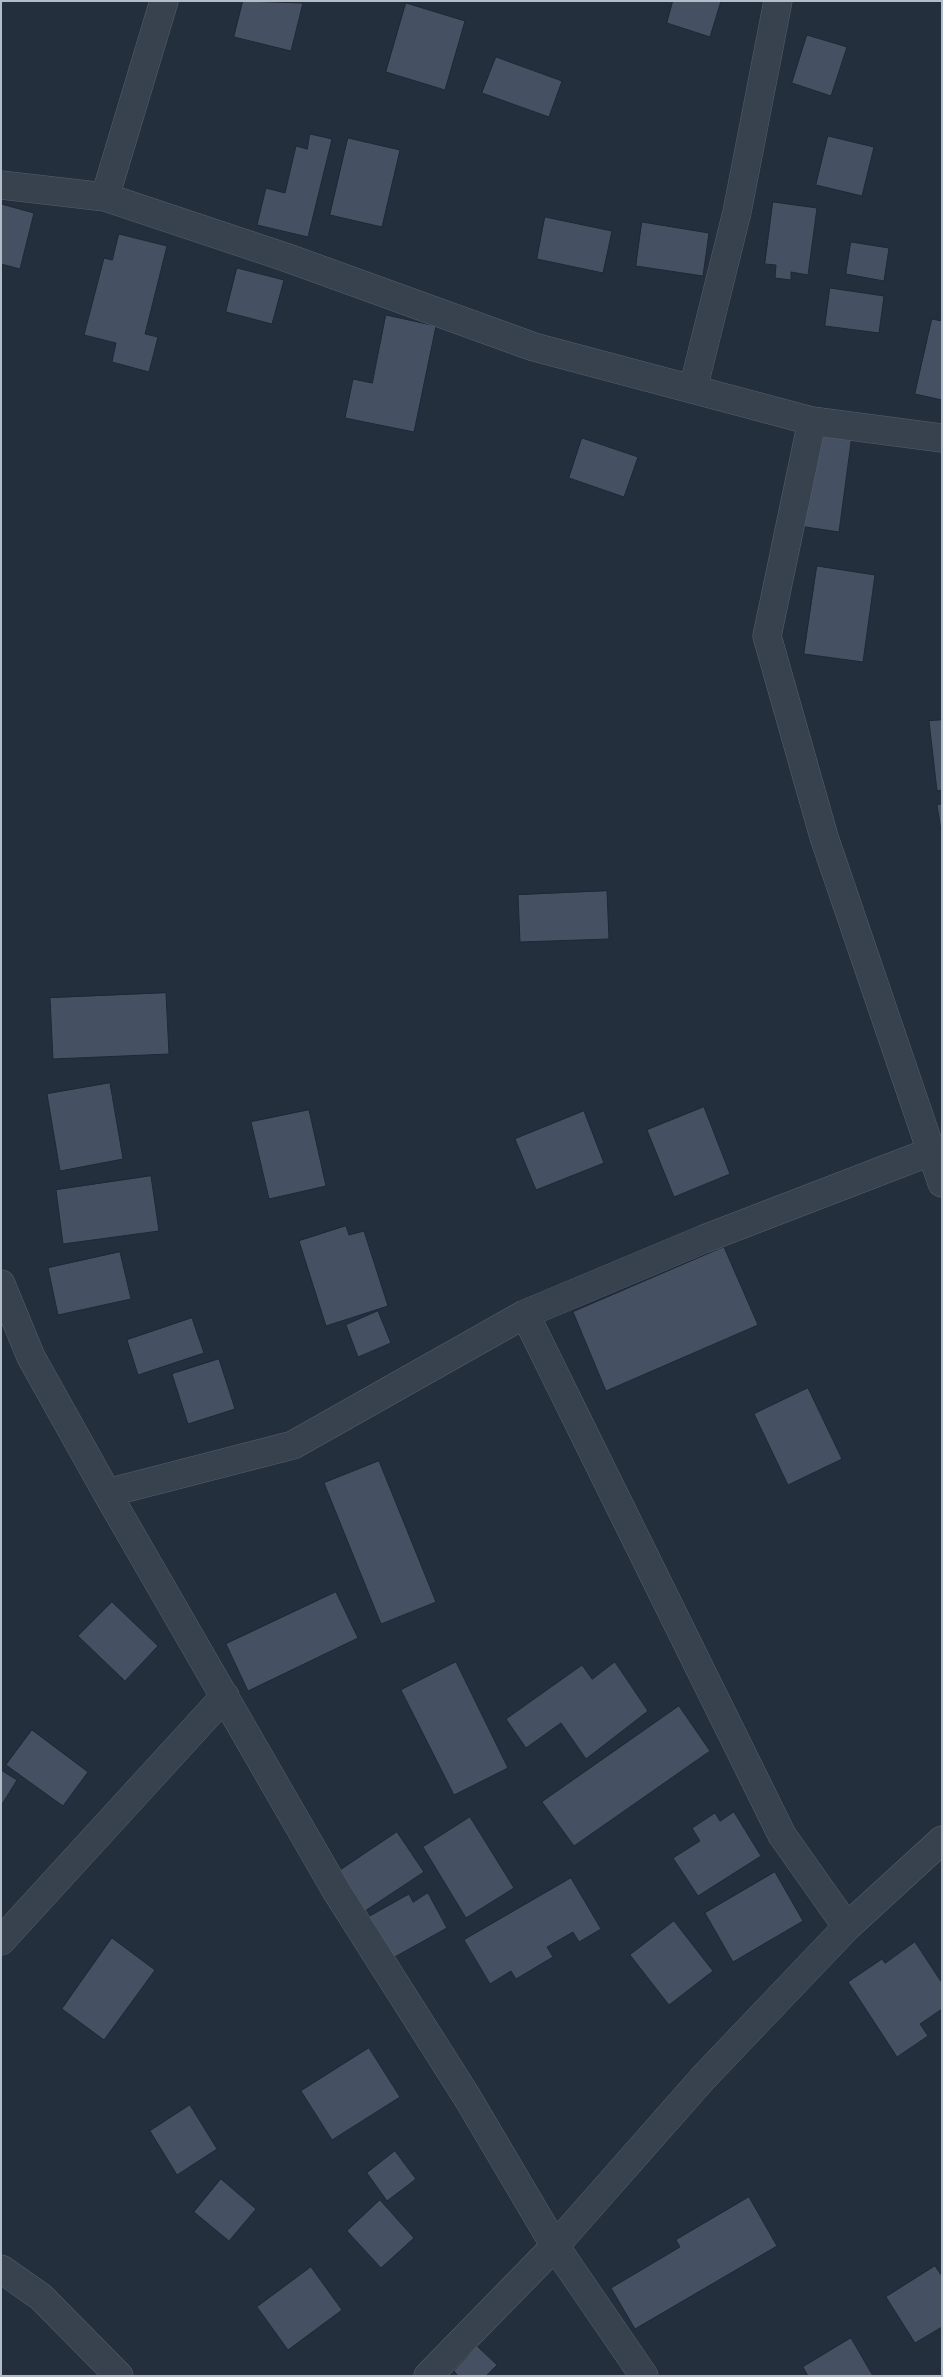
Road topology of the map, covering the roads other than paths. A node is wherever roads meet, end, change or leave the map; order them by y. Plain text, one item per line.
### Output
1 (164, 1) edge
2 (778, 1) edge
3 (1, 185) edge
4 (105, 197) junction
5 (693, 389) junction
6 (812, 421) junction
7 (942, 438) edge
8 (932, 1139) edge
9 (942, 1183) edge
10 (1, 1284) edge
11 (525, 1314) junction
12 (107, 1493) junction
13 (224, 1696) junction
14 (942, 1840) edge
15 (848, 1927) junction
16 (1, 1941) edge
17 (555, 2246) junction
18 (1, 2269) edge
19 (118, 2376) edge
20 (428, 2376) edge
21 (644, 2376) edge

1 - 4 street
2 - 5 street
3 - 4 street
4 - 5 street
5 - 6 street
6 - 7 street
6 - 8 street
8 - 9 street
8 - 11 street
10 - 12 street
11 - 12 street
11 - 15 street
12 - 13 street
13 - 16 street
13 - 17 street
14 - 15 street
15 - 17 street
17 - 20 street
17 - 21 street
18 - 19 street

